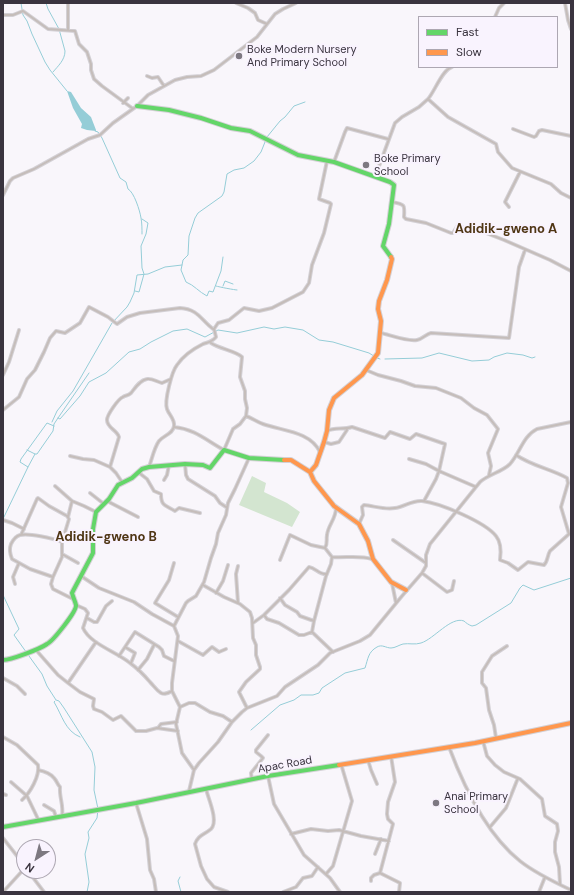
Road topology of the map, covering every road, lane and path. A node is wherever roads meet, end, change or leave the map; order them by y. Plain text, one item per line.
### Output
1 (68, 3) edge
2 (236, 3) edge
3 (296, 3) edge
4 (504, 3) edge
5 (565, 3) edge
6 (3, 16) edge
7 (495, 16) edge
8 (267, 24) junction
9 (571, 29) edge
10 (68, 30) junction
11 (449, 68) edge
12 (147, 76) dead end
13 (164, 86) junction
14 (128, 98) dead end
15 (428, 99) junction
16 (123, 103) junction
17 (137, 106) junction
18 (132, 108) junction
19 (513, 129) dead end
20 (571, 136) edge
21 (388, 139) junction
22 (327, 160) junction
23 (334, 162) junction
24 (520, 172) junction
25 (376, 177) junction
26 (3, 195) edge
27 (571, 198) edge
28 (392, 202) junction
29 (509, 207) dead end
30 (525, 250) junction
31 (571, 271) edge
32 (214, 329) junction
33 (19, 330) dead end
34 (381, 333) junction
35 (211, 342) junction
36 (366, 370) junction
37 (3, 375) edge
38 (172, 378) junction
39 (3, 410) edge
40 (246, 416) junction
41 (571, 422) edge
42 (174, 427) junction
43 (347, 430) junction
44 (327, 431) junction
45 (324, 442) junction
46 (224, 450) junction
47 (320, 452) junction
48 (70, 456) dead end
49 (516, 456) junction
50 (249, 458) junction
51 (409, 459) dead end
52 (169, 464) junction
53 (185, 464) junction
54 (110, 467) junction
55 (149, 467) junction
56 (439, 471) junction
57 (138, 472) junction
58 (310, 472) junction
59 (489, 475) junction
60 (164, 480) dead end
61 (122, 482) junction
62 (55, 486) dead end
63 (476, 487) junction
64 (90, 493) dead end
65 (72, 501) junction
66 (107, 501) junction
67 (424, 501) junction
68 (104, 504) junction
69 (226, 507) junction
70 (336, 508) junction
71 (455, 511) junction
72 (96, 512) junction
73 (200, 513) dead end
74 (68, 517) junction
75 (138, 518) dead end
76 (3, 520) edge
77 (359, 524) junction
78 (24, 529) junction
79 (570, 534) edge
80 (21, 535) junction
81 (393, 540) dead end
82 (62, 542) junction
83 (325, 548) junction
84 (62, 554) junction
85 (332, 557) junction
86 (373, 559) junction
87 (280, 560) dead end
88 (426, 562) junction
89 (19, 563) junction
90 (78, 563) dead end
91 (174, 563) dead end
92 (228, 564) dead end
93 (238, 566) dead end
94 (422, 573) junction
95 (327, 574) junction
96 (81, 576) junction
97 (53, 577) junction
98 (454, 581) dead end
99 (391, 582) junction
100 (15, 584) dead end
101 (203, 585) junction
102 (406, 590) junction
103 (216, 593) junction
104 (280, 598) junction
105 (73, 599) junction
106 (112, 601) dead end
107 (238, 603) junction
108 (396, 603) junction
109 (76, 605) junction
110 (264, 615) junction
111 (178, 617) junction
112 (87, 618) junction
113 (314, 621) junction
114 (253, 623) junction
115 (174, 626) junction
116 (312, 632) junction
117 (178, 641) junction
118 (96, 642) junction
119 (154, 644) junction
120 (507, 646) dead end
121 (125, 647) junction
122 (226, 649) dead end
123 (36, 650) junction
124 (333, 652) junction
125 (119, 656) junction
126 (3, 660) edge
127 (174, 661) junction
128 (131, 663) junction
129 (138, 670) junction
130 (3, 678) edge
131 (68, 683) junction
132 (172, 691) junction
133 (25, 694) dead end
134 (180, 707) junction
135 (247, 708) junction
136 (176, 722) junction
137 (232, 722) junction
138 (571, 723) edge
139 (157, 728) junction
140 (178, 731) junction
141 (268, 735) dead end
142 (3, 737) edge
143 (496, 738) junction
144 (483, 741) junction
145 (449, 747) junction
146 (391, 756) junction
147 (368, 760) junction
148 (341, 764) junction
149 (38, 770) junction
150 (194, 770) junction
151 (268, 776) junction
152 (518, 778) junction
153 (252, 780) junction
154 (11, 782) dead end
155 (377, 784) dead end
156 (206, 789) junction
157 (189, 791) junction
158 (3, 794) edge
159 (6, 795) dead end
160 (27, 796) junction
161 (22, 800) dead end
162 (136, 803) junction
163 (44, 805) dead end
164 (62, 816) junction
165 (56, 817) junction
166 (39, 821) junction
167 (3, 827) edge
168 (490, 827) junction
169 (343, 830) junction
170 (291, 834) junction
171 (3, 838) edge
172 (380, 839) junction
173 (389, 840) junction
174 (375, 854) dead end
175 (16, 855) edge
176 (318, 867) junction
177 (380, 873) junction
178 (326, 874) junction
179 (545, 877) junction
180 (16, 878) edge
181 (34, 879) edge
182 (371, 881) dead end
183 (560, 884) junction
184 (571, 890) edge
185 (3, 892) edge
186 (44, 892) edge
187 (156, 892) edge
188 (228, 892) edge
189 (283, 892) edge
190 (340, 892) edge
191 (399, 892) edge
192 (539, 892) edge

1 - 10 street
2 - 8 street
3 - 8 street
4 - 7 street
5 - 9 street
6 - 10 street
8 - 13 street
10 - 16 street
11 - 15 street
12 - 13 street
13 - 17 street
14 - 16 street
15 - 21 street
15 - 24 street
16 - 18 street
17 - 18 street
17 - 22 street
18 - 26 street
19 - 20 street
21 - 23 street
21 - 25 street
22 - 23 street
22 - 32 street
23 - 25 street
24 - 27 street
24 - 29 street
25 - 28 street
28 - 30 street
28 - 34 street
30 - 31 street
30 - 34 street
32 - 35 street
32 - 39 street
33 - 37 street
34 - 36 street
35 - 38 street
35 - 40 street
36 - 44 street
36 - 59 street
38 - 42 street
38 - 54 street
40 - 46 street
40 - 47 street
41 - 49 street
42 - 46 street
42 - 55 street
43 - 44 street
43 - 45 street
43 - 56 street
44 - 45 street
45 - 47 street
46 - 50 street
46 - 53 street
47 - 58 street
48 - 54 street
49 - 59 street
49 - 79 street
50 - 58 street
50 - 69 street
51 - 56 street
52 - 53 street
52 - 55 street
52 - 60 street
53 - 69 street
54 - 61 street
55 - 57 street
56 - 63 street
56 - 67 street
57 - 61 street
57 - 73 street
58 - 70 street
59 - 63 street
61 - 66 street
62 - 65 street
63 - 71 street
64 - 68 street
65 - 72 street
65 - 74 street
66 - 68 street
66 - 75 street
67 - 71 street
67 - 77 street
68 - 72 street
69 - 101 street
70 - 77 street
70 - 83 street
71 - 79 street
71 - 88 street
72 - 96 street
74 - 78 street
74 - 82 street
76 - 78 street
77 - 86 street
78 - 80 street
80 - 82 street
80 - 89 street
81 - 88 street
82 - 84 street
83 - 85 street
83 - 87 street
84 - 90 street
84 - 97 street
85 - 86 street
85 - 95 street
86 - 99 street
88 - 94 street
89 - 97 street
89 - 100 street
91 - 111 street
92 - 103 street
93 - 107 street
94 - 98 street
94 - 102 street
95 - 104 street
95 - 113 street
96 - 105 street
96 - 115 street
97 - 105 street
99 - 102 street
99 - 108 street
101 - 103 street
101 - 111 street
102 - 108 street
103 - 107 street
104 - 110 street
104 - 113 street
105 - 109 street
106 - 112 street
107 - 114 street
108 - 124 street
109 - 112 street
109 - 123 street
110 - 114 street
110 - 116 street
111 - 115 street
112 - 118 street
113 - 116 street
114 - 135 street
115 - 117 street
116 - 124 street
117 - 122 street
117 - 127 street
118 - 125 street
118 - 131 street
119 - 121 street
119 - 127 street
119 - 129 street
120 - 143 street
121 - 125 street
121 - 128 street
123 - 126 street
123 - 131 street
124 - 135 street
125 - 128 street
127 - 132 street
128 - 129 street
129 - 132 street
130 - 133 street
131 - 139 street
132 - 134 street
134 - 136 street
134 - 137 street
135 - 137 street
136 - 139 street
136 - 140 street
137 - 150 street
138 - 143 street, Apac Road
139 - 140 street
140 - 150 street
141 - 153 street
142 - 149 street
143 - 144 street, Apac Road
144 - 145 street, Apac Road
144 - 152 street
145 - 146 street, Apac Road
145 - 168 street
146 - 147 street, Apac Road
146 - 173 street
147 - 148 street, Apac Road
147 - 155 street
148 - 151 street, Apac Road
148 - 169 street
149 - 160 street
149 - 164 street
150 - 157 street
151 - 153 street, Apac Road
151 - 170 street
152 - 168 street
152 - 183 street
153 - 156 street, Apac Road
154 - 160 street
156 - 157 street, Apac Road
156 - 188 street
157 - 162 street, Apac Road
158 - 159 street
160 - 161 street
160 - 166 street
162 - 164 street, Apac Road
162 - 187 street
163 - 165 street
164 - 165 street, Apac Road
165 - 166 street, Apac Road
166 - 167 street, Apac Road
168 - 179 street
169 - 170 street
169 - 172 street
169 - 178 street
170 - 176 street
171 - 175 street
172 - 173 street
172 - 174 street
173 - 177 street
176 - 178 street
176 - 189 street
177 - 182 street
177 - 191 street
178 - 190 street
179 - 183 street
179 - 192 street
180 - 185 street
181 - 186 street
183 - 184 street

